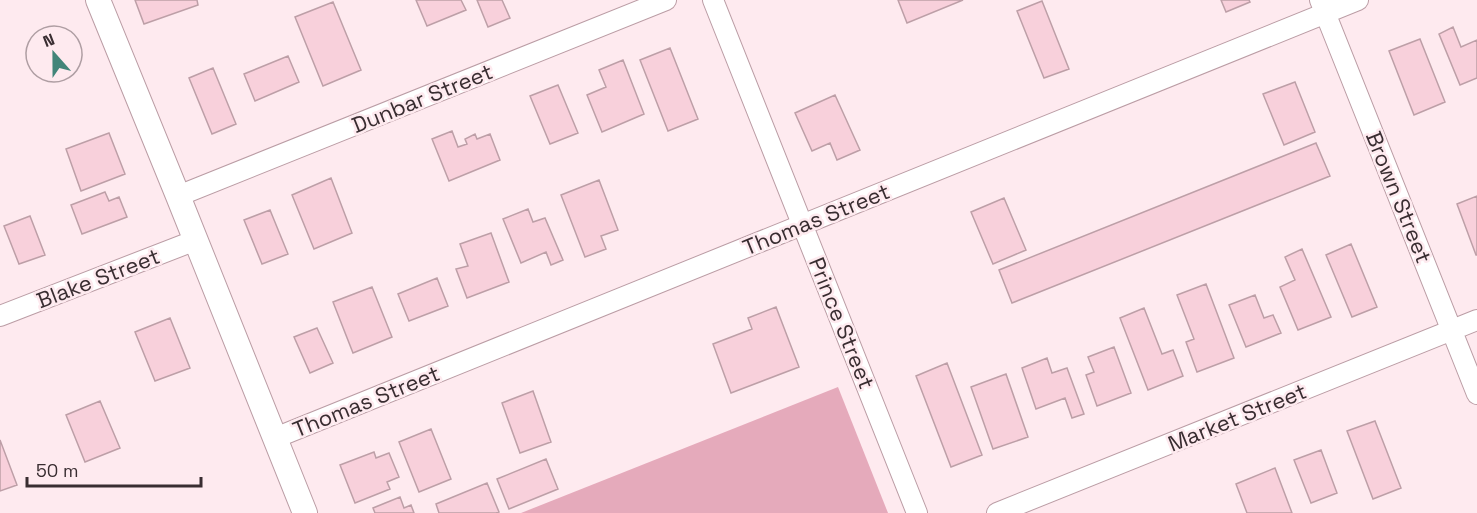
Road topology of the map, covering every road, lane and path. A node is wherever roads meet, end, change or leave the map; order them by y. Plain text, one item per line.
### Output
1 (98, 0) edge
2 (666, 0) edge
3 (713, 0) edge
4 (1358, 0) edge
5 (1323, 7) edge
6 (178, 196) junction
7 (803, 224) junction
8 (196, 240) junction
9 (0, 316) edge
10 (1477, 320) edge
11 (1452, 330) junction
12 (1477, 394) edge
13 (275, 438) junction
14 (305, 513) edge
15 (917, 513) edge
16 (997, 513) edge

1 - 6 street
2 - 6 street, Dunbar Street
3 - 7 street, Prince Street
4 - 5 street, Thomas Street
5 - 7 street, Thomas Street
5 - 11 street, Brown Street
6 - 8 street
7 - 13 street, Thomas Street
7 - 15 street, Prince Street
8 - 9 street, Blake Street
8 - 13 street
10 - 11 street, Market Street
11 - 12 street, Brown Street
11 - 16 street, Market Street
13 - 14 street

